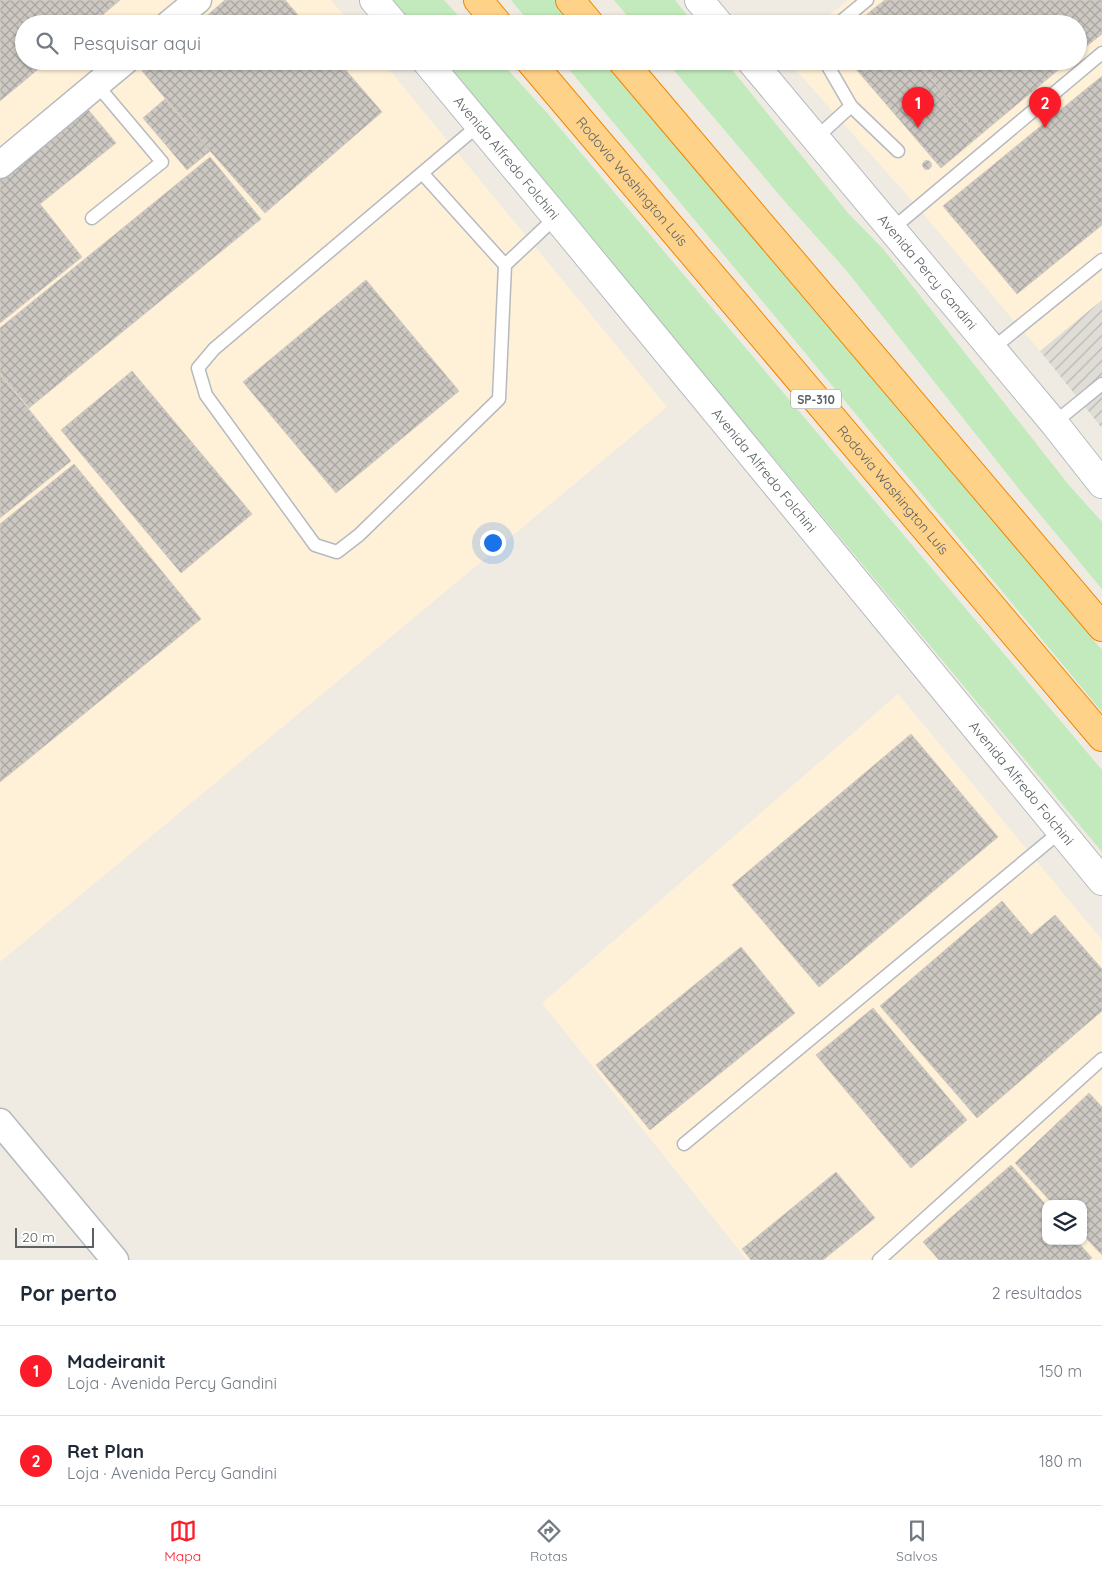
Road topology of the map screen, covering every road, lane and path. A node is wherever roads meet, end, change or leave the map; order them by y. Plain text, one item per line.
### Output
1 (198, 0) edge
2 (374, 0) edge
3 (478, 0) edge
4 (570, 0) edge
5 (699, 0) edge
6 (867, 0) edge
7 (180, 15) edge
8 (386, 15) edge
9 (490, 15) edge
10 (582, 15) edge
11 (712, 15) edge
12 (849, 15) edge
13 (1102, 53) edge
14 (1087, 66) edge
15 (114, 70) edge
16 (434, 70) edge
17 (538, 70) edge
18 (630, 70) edge
19 (758, 70) edge
20 (830, 70) edge
21 (1082, 70) edge
22 (97, 85) junction
23 (851, 106) junction
24 (480, 124) junction
25 (815, 139) junction
26 (898, 151) dead end
27 (0, 165) edge
28 (423, 174) junction
29 (556, 217) junction
30 (92, 218) dead end
31 (892, 229) junction
32 (1102, 260) edge
33 (505, 265) junction
34 (992, 349) junction
35 (1102, 384) edge
36 (1054, 423) junction
37 (1102, 484) edge
38 (1102, 627) edge
39 (1102, 737) edge
40 (1061, 832) junction
41 (1102, 881) edge
42 (1102, 1059) edge
43 (0, 1122) edge
44 (684, 1144) dead end
45 (115, 1260) edge
46 (879, 1260) edge

1 - 7 street
2 - 8 main road
3 - 9 highway
4 - 10 highway
5 - 11 main road
6 - 12 lane
13 - 14 lane
15 - 22 street
16 - 24 main road, Avenida Alfredo Folchini
17 - 39 highway, Rodovia Washington Luís / SP-310
18 - 38 highway
19 - 25 main road, Avenida Percy Gandini
20 - 23 lane
21 - 31 lane
22 - 27 street
22 - 30 lane
23 - 25 lane
23 - 26 lane
24 - 28 lane
24 - 29 main road, Avenida Alfredo Folchini
25 - 31 main road, Avenida Percy Gandini
28 - 33 lane
28 - 33 lane
29 - 33 lane
29 - 40 main road, Avenida Alfredo Folchini
31 - 34 main road, Avenida Percy Gandini
32 - 34 lane
34 - 36 main road, Avenida Percy Gandini
35 - 36 lane
36 - 37 main road, Avenida Percy Gandini
40 - 41 main road, Avenida Alfredo Folchini
40 - 44 lane
42 - 46 lane
43 - 45 street

